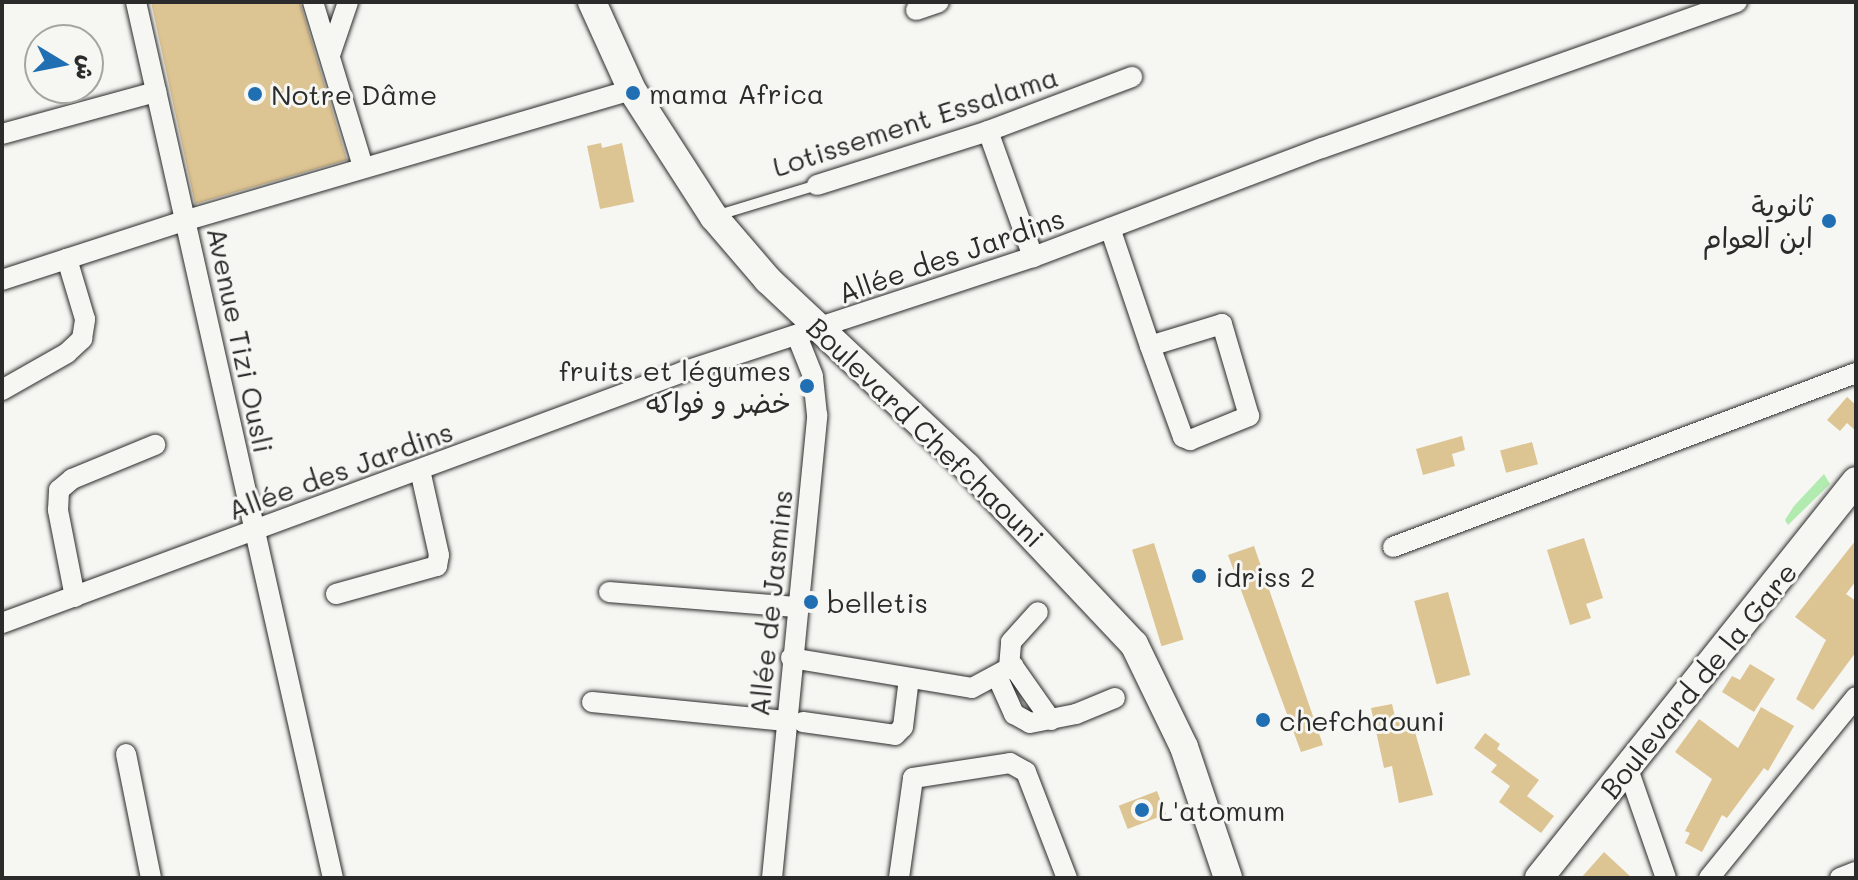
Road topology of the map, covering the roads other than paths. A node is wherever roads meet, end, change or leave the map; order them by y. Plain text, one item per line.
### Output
1 (136, 2) edge
2 (313, 2) edge
3 (348, 2) edge
4 (594, 2) edge
5 (939, 2) edge
6 (1737, 2) edge
7 (916, 10) dead end
8 (330, 55) junction
9 (1132, 77) dead end
10 (632, 90) junction
11 (156, 92) junction
12 (988, 131) junction
13 (2, 134) edge
14 (363, 167) junction
15 (817, 185) joint
16 (714, 217) junction
17 (187, 220) junction
18 (1110, 228) junction
19 (1033, 257) junction
20 (67, 259) junction
21 (2, 280) edge
22 (808, 334) junction
23 (1150, 346) junction
24 (1856, 373) edge
25 (2, 390) edge
26 (155, 445) dead end
27 (420, 470) junction
28 (1856, 481) edge
29 (254, 532) junction
30 (1393, 547) dead end
31 (609, 592) dead end
32 (336, 594) dead end
33 (75, 597) junction
34 (795, 607) junction
35 (1038, 612) dead end
36 (2, 623) edge
37 (791, 658) junction
38 (1003, 671) junction
39 (909, 678) junction
40 (1856, 697) edge
41 (1115, 698) dead end
42 (592, 702) dead end
43 (1051, 720) junction
44 (795, 721) junction
45 (126, 754) dead end
46 (1628, 769) junction
47 (1856, 872) edge
48 (151, 878) edge
49 (333, 878) edge
50 (772, 878) edge
51 (899, 878) edge
52 (1067, 878) edge
53 (1228, 878) edge
54 (1539, 878) edge
55 (1666, 878) edge
56 (1709, 878) edge
57 (1840, 878) edge

1 - 11 street, Avenue Tizi Ousli
2 - 8 street
3 - 8 street
4 - 10 street, Boulevard Chefchaouni
5 - 7 street
6 - 18 street, Allée des Jardins
8 - 14 street
9 - 12 street, Lotissement Essalama
10 - 14 street
10 - 16 street, Boulevard Chefchaouni
11 - 13 street
11 - 17 street, Avenue Tizi Ousli
12 - 15 street, Lotissement Essalama
12 - 19 street
14 - 17 street
15 - 16 lane, Lotissement Essalama
16 - 22 street, Boulevard Chefchaouni
17 - 20 street
17 - 29 street, Avenue Tizi Ousli
18 - 19 street, Allée des Jardins
18 - 23 street
19 - 22 street, Allée des Jardins
20 - 21 street
20 - 25 street
22 - 27 street, Allée des Jardins
22 - 34 street, Allée de Jasmins
22 - 53 street, Boulevard Chefchaouni
23 - 23 street
24 - 30 street
26 - 33 street
27 - 29 street, Allée des Jardins
27 - 32 street
28 - 46 street, Boulevard de la Gare
29 - 33 street, Allée des Jardins
29 - 49 street, Avenue Tizi Ousli
31 - 34 street
33 - 36 street, Allée des Jardins
34 - 37 street, Allée de Jasmins
35 - 38 street
37 - 39 street
37 - 44 street, Allée de Jasmins
38 - 39 street
38 - 43 street
38 - 43 street
39 - 44 street
40 - 56 street
41 - 43 street
42 - 44 street
44 - 50 street, Allée de Jasmins
45 - 48 street
46 - 54 street, Boulevard de la Gare
46 - 55 street
47 - 57 street
51 - 52 street

